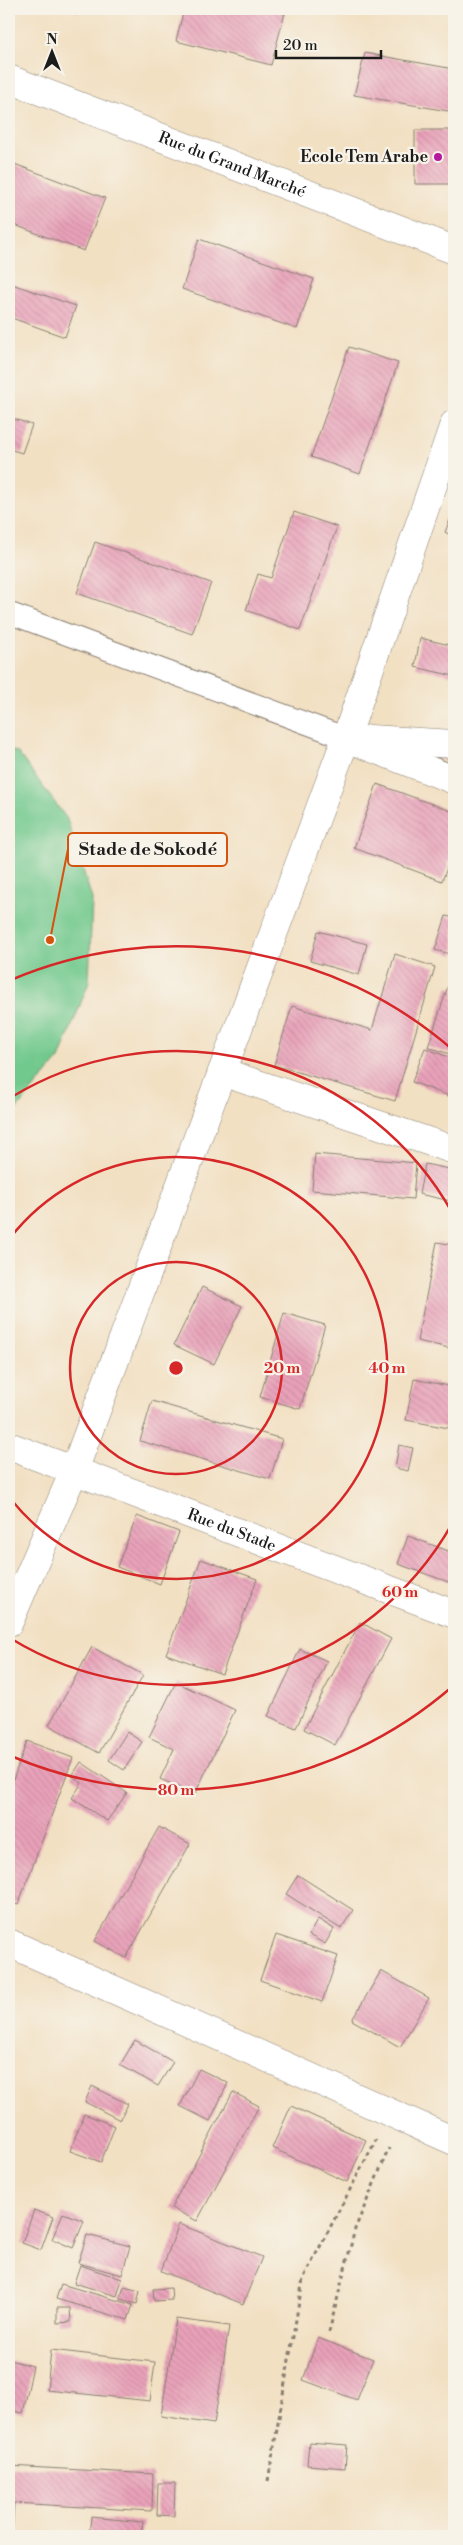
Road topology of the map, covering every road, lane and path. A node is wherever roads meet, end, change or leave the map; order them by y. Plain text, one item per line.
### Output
1 (9, 79) edge
2 (454, 250) edge
3 (454, 424) edge
4 (9, 613) edge
5 (346, 738) junction
6 (454, 744) edge
7 (454, 780) edge
8 (222, 1072) junction
9 (454, 1150) edge
10 (9, 1446) edge
11 (74, 1471) junction
12 (454, 1614) edge
13 (9, 1622) edge
14 (9, 1943) edge
15 (396, 2115) junction
16 (454, 2141) edge
17 (329, 2332) dead end
18 (268, 2480) dead end

1 - 2 street, Rue du Grand Marché
3 - 5 street
4 - 5 lane
5 - 6 street
5 - 7 street
5 - 8 street
8 - 9 street
8 - 11 street
10 - 11 street, Rue du Stade
11 - 12 street, Rue du Stade
11 - 13 street
14 - 15 street
15 - 16 street
15 - 17 path
15 - 18 path

